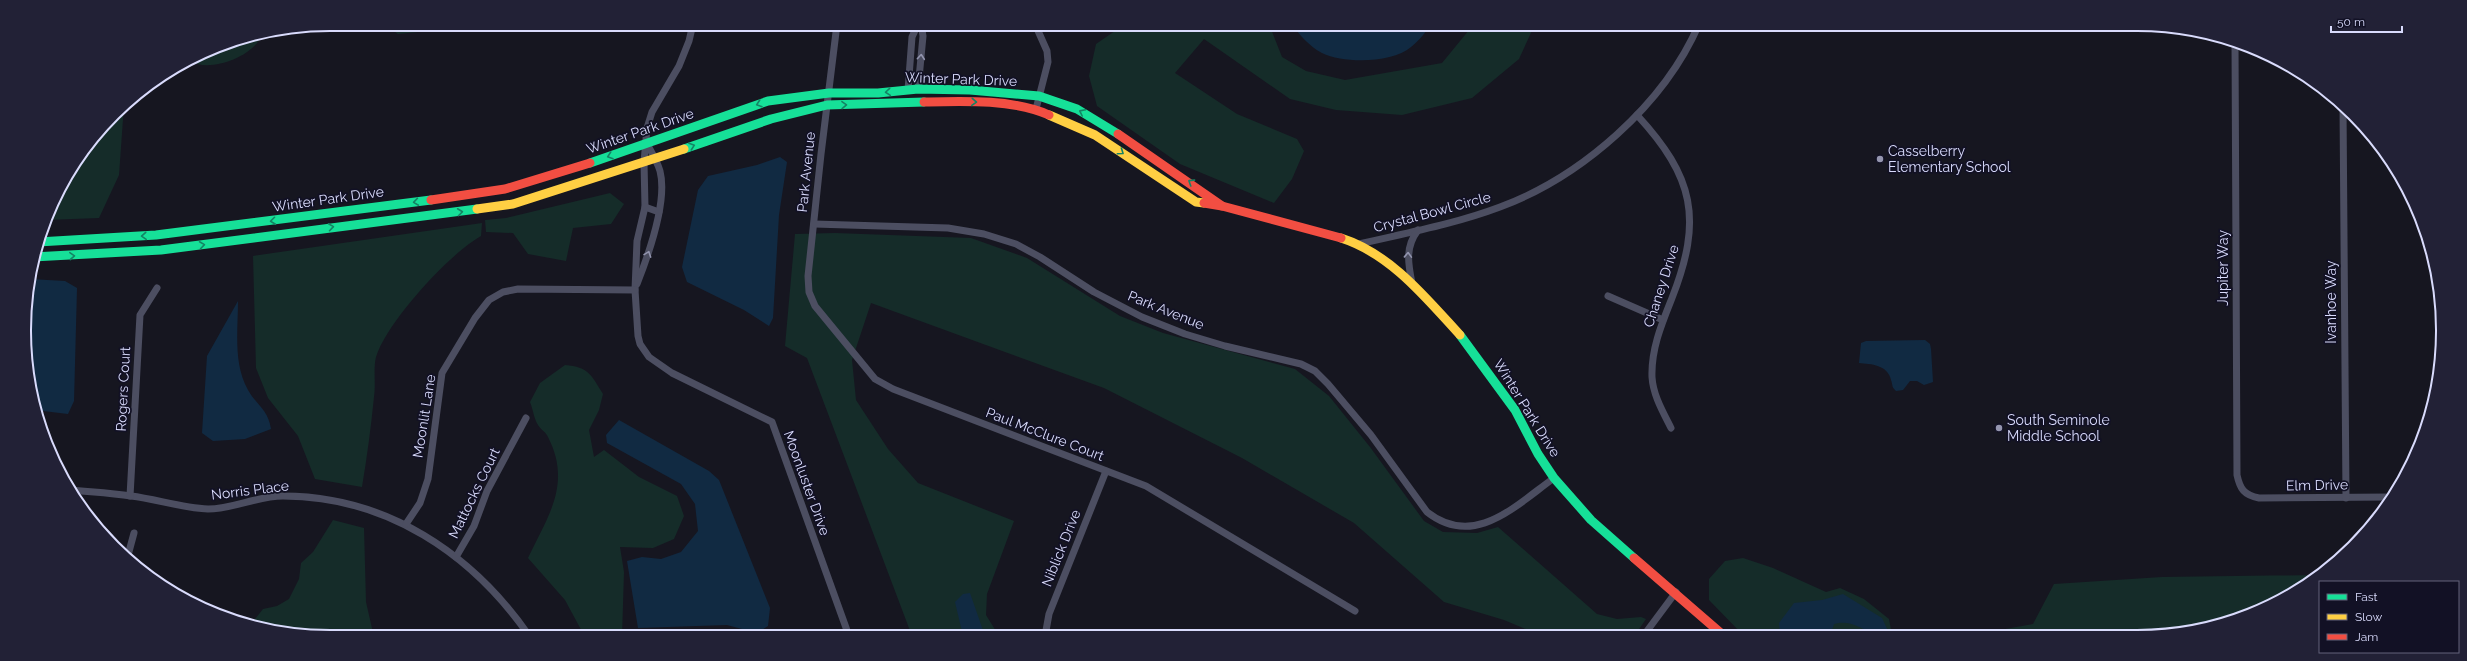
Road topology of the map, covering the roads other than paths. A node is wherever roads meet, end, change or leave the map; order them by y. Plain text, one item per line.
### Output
1 (692, 31) edge
2 (837, 31) edge
3 (916, 31) edge
4 (922, 31) edge
5 (1038, 31) edge
6 (1695, 31) edge
7 (2235, 48) edge
8 (918, 89) junction
9 (908, 90) junction
10 (829, 93) junction
11 (1039, 96) junction
12 (827, 105) junction
13 (1036, 110) junction
14 (2343, 114) edge
15 (1637, 115) junction
16 (647, 144) junction
17 (655, 158) junction
18 (644, 162) junction
19 (1222, 206) junction
20 (645, 208) junction
21 (350, 211) junction
22 (659, 212) junction
23 (352, 224) junction
24 (814, 224) junction
25 (1418, 230) junction
26 (166, 234) junction
27 (45, 242) edge
28 (1359, 244) junction
29 (167, 249) junction
30 (40, 258) edge
31 (1412, 283) junction
32 (157, 288) dead end
33 (635, 290) junction
34 (1608, 296) dead end
35 (1663, 320) junction
36 (526, 418) dead end
37 (1671, 428) dead end
38 (1106, 471) junction
39 (1554, 478) junction
40 (77, 491) edge
41 (2244, 492) joint
42 (130, 496) junction
43 (2386, 497) edge
44 (2346, 498) junction
45 (406, 524) junction
46 (134, 532) dead end
47 (129, 552) edge
48 (456, 557) junction
49 (1676, 592) junction
50 (1355, 611) dead end
51 (524, 630) edge
52 (847, 630) edge
53 (1046, 630) edge
54 (1648, 630) edge
55 (1718, 630) edge

1 - 16 street, Moonluster Drive
2 - 10 street, Park Avenue
3 - 9 street
8 -> 4 street
5 - 11 street
6 - 15 street, Crystal Bowl Circle
7 - 41 street, Jupiter Way
8 - 9 street, Winter Park Drive
8 - 11 street, Winter Park Drive
9 -> 10 street, Winter Park Drive
10 - 12 street, Park Avenue
10 -> 16 street, Winter Park Drive
11 - 13 street
19 -> 11 street, Winter Park Drive
12 -> 13 street, Winter Park Drive
17 -> 12 street, Winter Park Drive
12 - 24 street, Park Avenue
13 -> 19 street, Winter Park Drive
14 - 44 street, Ivanhoe Way
15 - 25 street, Crystal Bowl Circle
15 - 35 street, Chaney Drive
16 - 17 street, Moonluster Drive
16 - 18 street, Moonluster Drive
16 -> 21 street, Winter Park Drive
17 - 18 street, Winter Park Drive
17 - 22 street, Moonluster Drive
18 - 20 street, Moonluster Drive
23 -> 18 street, Winter Park Drive
19 - 28 street, Winter Park Drive
20 - 22 street
20 - 33 street, Moonluster Drive
21 - 23 street
21 -> 26 street, Winter Park Drive
33 -> 22 street, Moonluster Drive
29 -> 23 street, Winter Park Drive
24 - 38 street, Paul McClure Court
24 - 39 street, Park Avenue
25 - 28 street, Crystal Bowl Circle
31 -> 25 street
26 -> 27 street, Winter Park Drive
26 - 29 street
28 - 31 street, Winter Park Drive
30 -> 29 street, Winter Park Drive
31 - 39 street, Winter Park Drive
32 - 42 street, Rogers Court
33 - 45 street, Moonlit Lane
33 - 52 street, Moonluster Drive
34 - 35 street
35 - 37 street, Chaney Drive
36 - 48 street, Mattocks Court
38 - 50 street, Paul McClure Court
38 - 53 street, Niblick Drive
39 - 49 street, Winter Park Drive
40 - 42 street, Norris Place
41 - 44 street, Elm Drive
42 - 45 street, Norris Place
43 - 44 street, Elm Drive
45 - 48 street, Norris Place
46 - 47 street
48 - 51 street, Norris Place
49 - 54 street
49 - 55 street, Winter Park Drive

